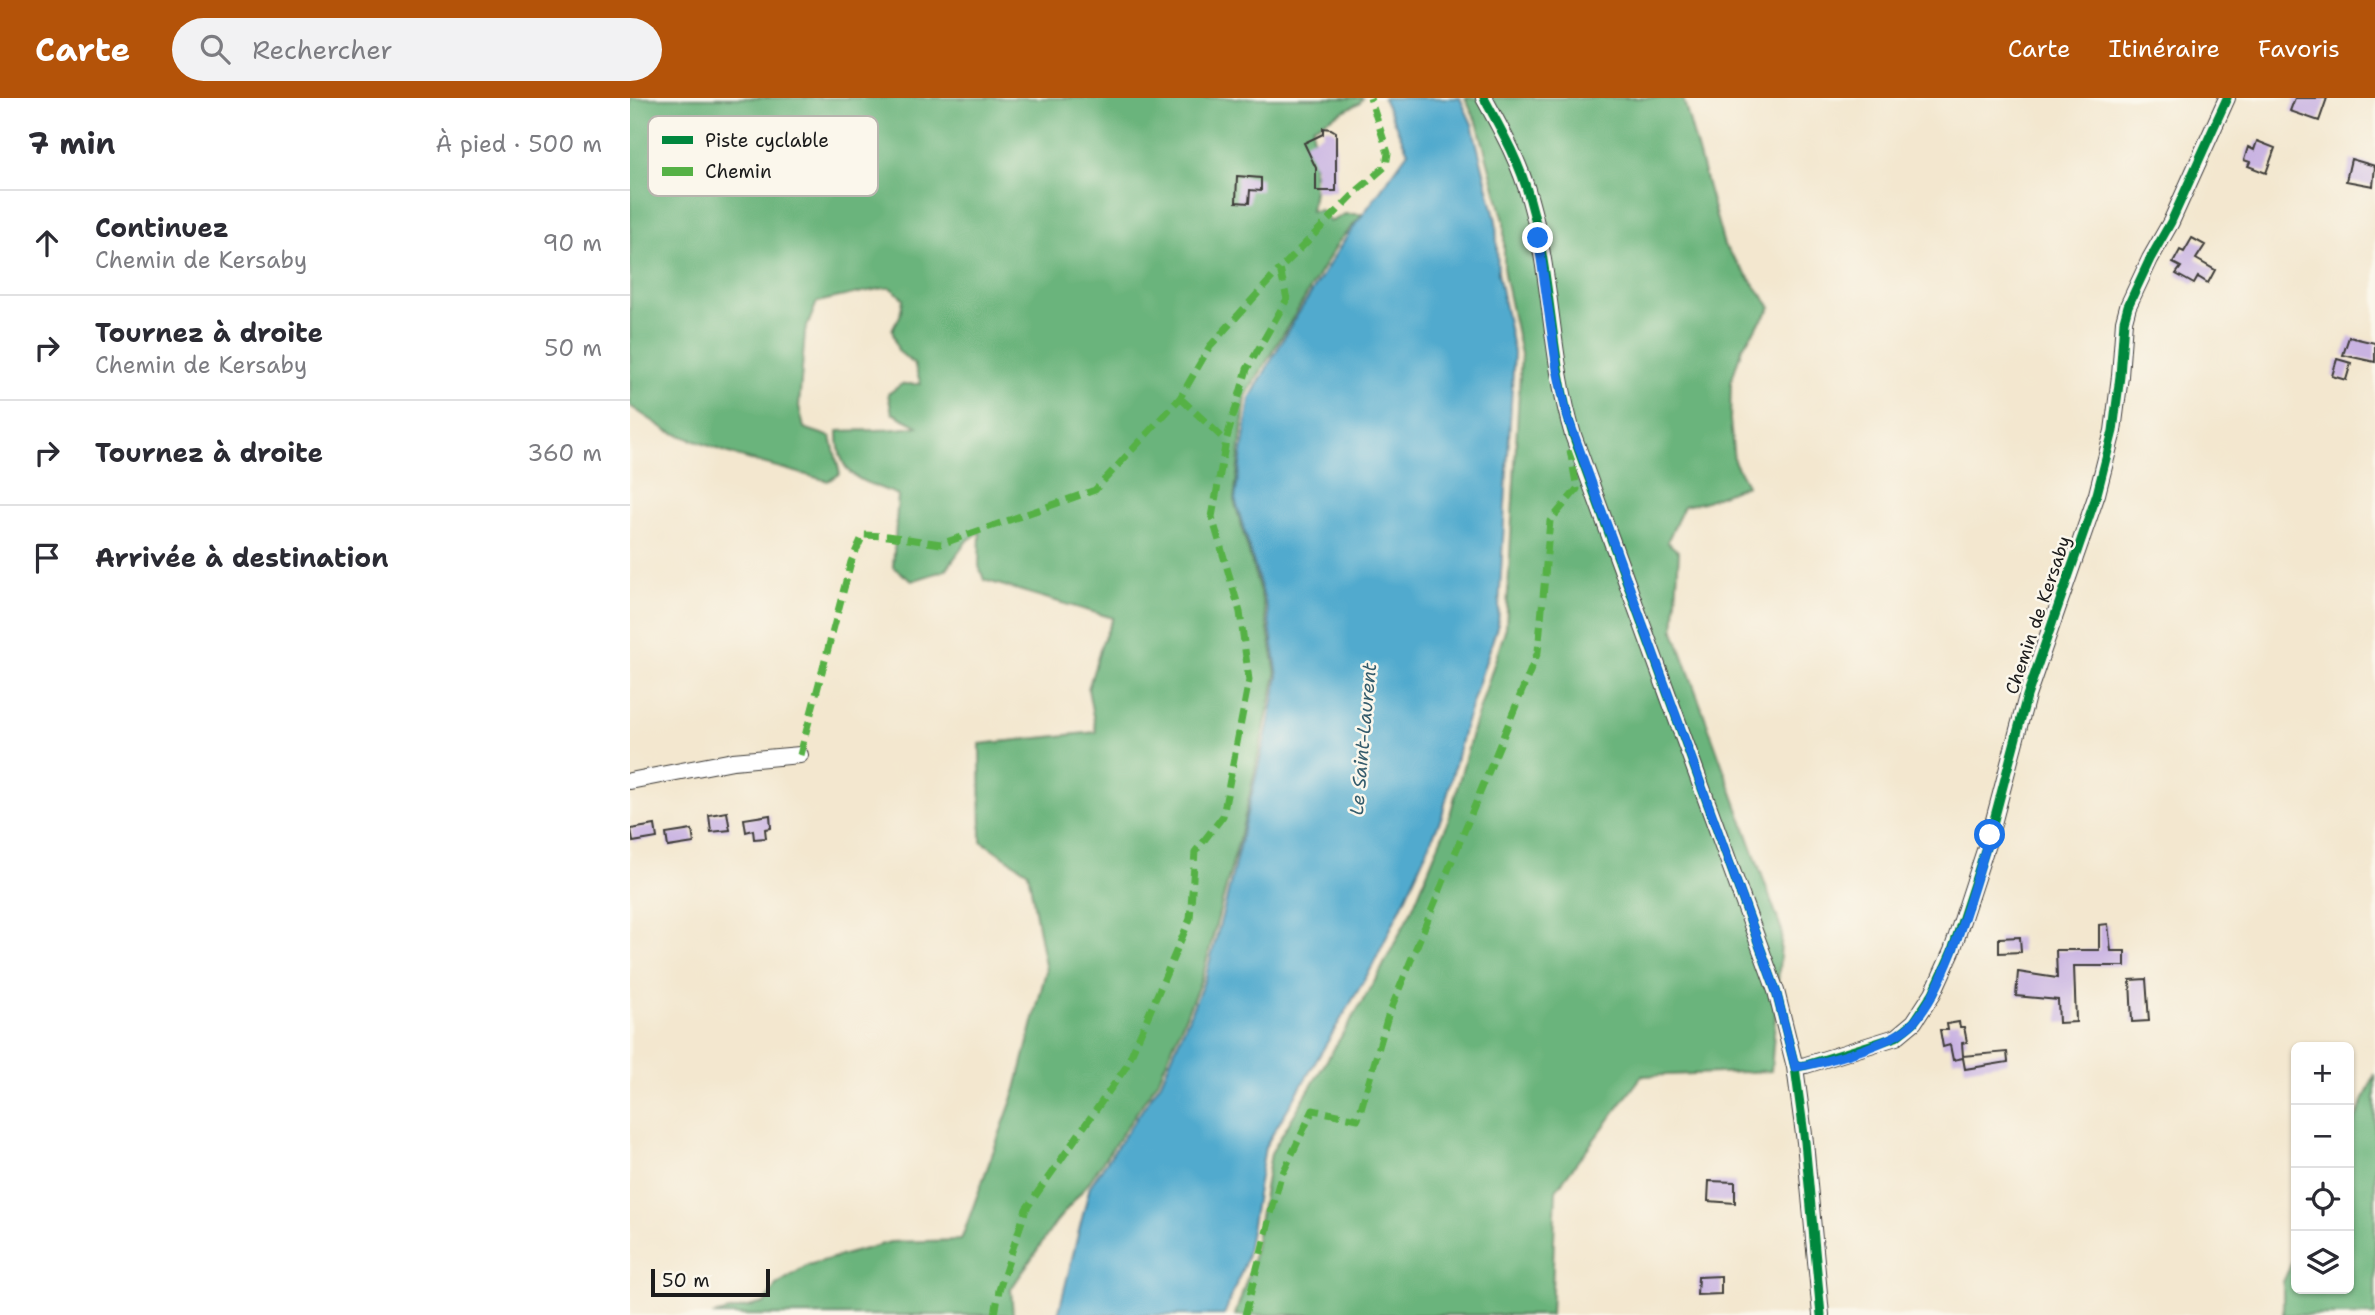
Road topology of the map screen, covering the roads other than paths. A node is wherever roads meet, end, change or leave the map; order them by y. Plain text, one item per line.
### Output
1 (1484, 98) edge
2 (2227, 98) edge
3 (800, 755) dead end
4 (630, 781) edge
5 (1795, 1067) junction
6 (1821, 1315) edge

1 - 5 street
2 - 5 street, Chemin de Kersaby
3 - 4 street
5 - 6 street

